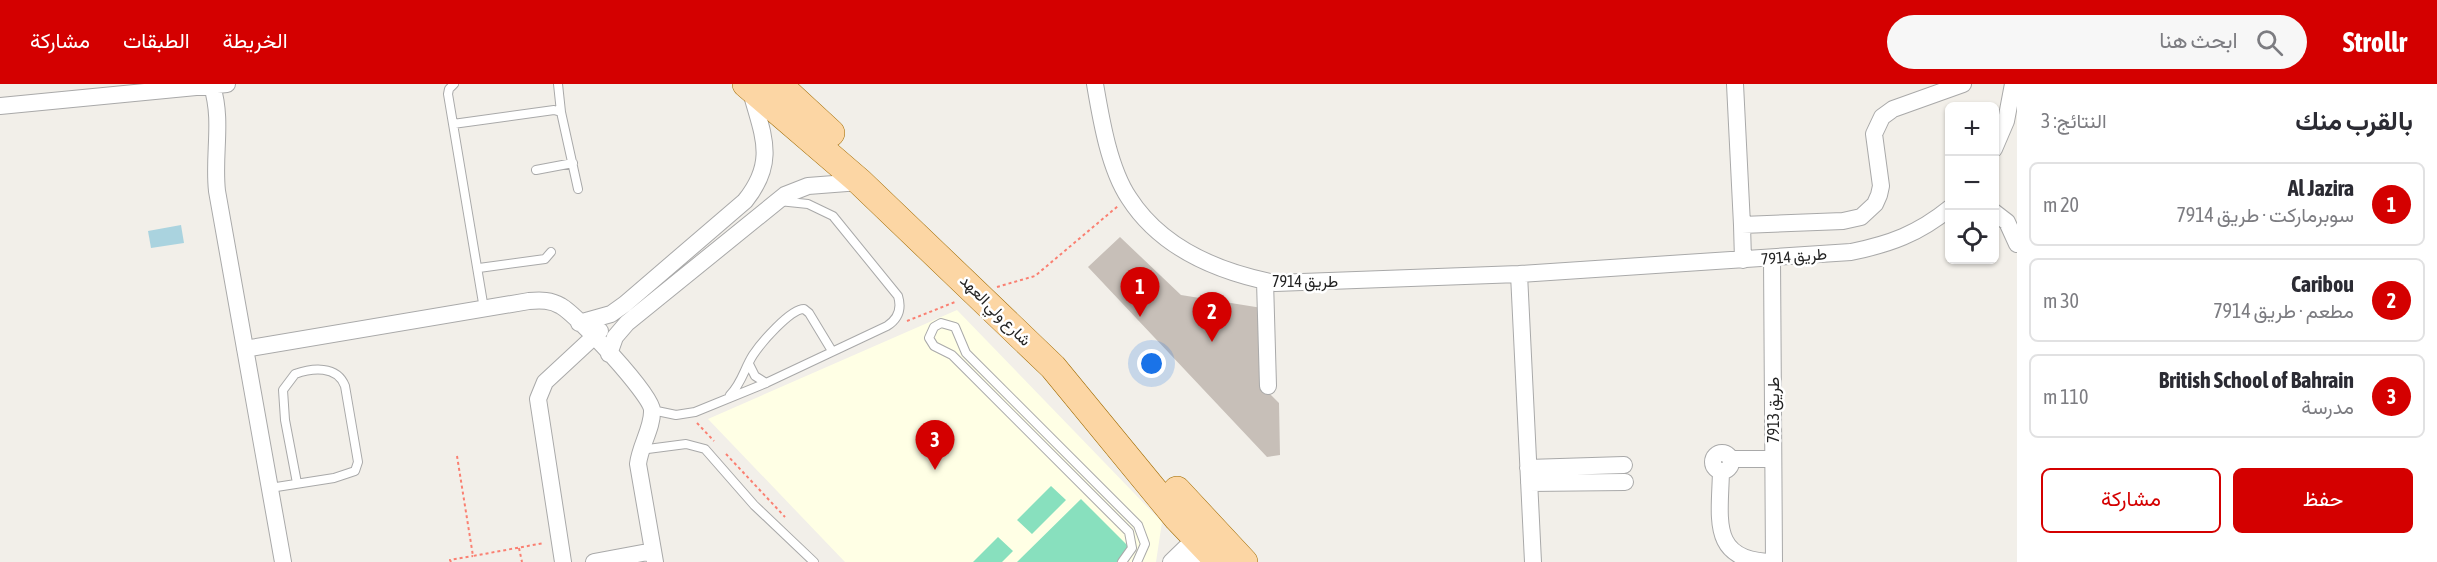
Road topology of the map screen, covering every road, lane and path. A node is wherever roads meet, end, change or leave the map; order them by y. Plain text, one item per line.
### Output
1 (454, 84) edge
2 (558, 84) edge
3 (778, 84) edge
4 (1095, 84) edge
5 (1735, 84) edge
6 (1964, 84) edge
7 (2013, 84) edge
8 (219, 85) edge
9 (748, 86) edge
10 (0, 106) edge
11 (561, 112) junction
12 (453, 124) junction
13 (1999, 139) edge
14 (573, 163) junction
15 (537, 170) dead end
16 (860, 182) junction
17 (578, 189) dead end
18 (1128, 197) junction
19 (745, 201) junction
20 (776, 201) junction
21 (1947, 210) edge
22 (1999, 215) edge
23 (757, 216) junction
24 (1742, 225) junction
25 (2017, 244) edge
26 (551, 252) dead end
27 (1772, 258) junction
28 (1743, 260) junction
29 (957, 265) junction
30 (478, 268) junction
31 (1519, 274) junction
32 (1265, 281) junction
33 (983, 291) junction
34 (625, 304) junction
35 (484, 309) junction
36 (907, 321) dead end
37 (579, 322) junction
38 (594, 337) junction
39 (961, 344) junction
40 (245, 350) junction
41 (832, 351) junction
42 (948, 352) junction
43 (609, 354) junction
44 (749, 364) junction
45 (766, 383) junction
46 (1268, 386) dead end
47 (728, 397) junction
48 (652, 410) junction
49 (696, 421) dead end
50 (640, 450) junction
51 (457, 456) dead end
52 (1773, 459) junction
53 (1624, 474) dead end
54 (1528, 475) junction
55 (297, 483) junction
56 (270, 488) junction
57 (792, 525) dead end
58 (559, 541) junction
59 (1206, 545) edge
60 (519, 548) junction
61 (473, 556) junction
62 (654, 557) edge
63 (283, 562) edge
64 (451, 562) edge
65 (522, 562) edge
66 (563, 562) edge
67 (594, 562) edge
68 (814, 562) edge
69 (1122, 562) edge
70 (1137, 562) edge
71 (1171, 562) edge
72 (1244, 562) edge
73 (1533, 562) edge
74 (1774, 562) edge

1 - 12 lane
2 - 11 lane
3 - 29 main road, شارع ولي العهد
4 - 18 street, طريق 7914
5 - 24 street
6 - 24 street
7 - 13 street
8 - 10 street
8 - 40 street
9 - 16 main road, شارع ولي العهد
9 - 19 street
11 - 12 lane
11 - 14 lane
12 - 30 lane
14 - 15 lane
14 - 17 lane
16 - 20 street
16 - 29 main road, شارع ولي العهد
18 - 32 street, طريق 7914
18 - 33 path
19 - 23 street
19 - 34 street
20 - 23 street
20 - 41 lane
21 - 27 street, طريق 7914
22 - 25 street
23 - 43 street
24 - 28 street
26 - 30 lane
27 - 28 street, طريق 7914
27 - 52 street, طريق 7913
28 - 31 street, طريق 7914
29 - 33 main road, شارع ولي العهد
30 - 35 lane
31 - 32 street, طريق 7914
31 - 54 street
32 - 46 street
33 - 36 path
33 - 59 main road, شارع ولي العهد
34 - 37 street
34 - 38 street
35 - 37 street
35 - 40 street
37 - 38 street
38 - 43 street
38 - 58 street
39 - 42 lane
39 - 42 lane
39 - 70 lane
40 - 56 street
41 - 44 lane
41 - 45 lane
42 - 69 lane
43 - 48 street
44 - 45 lane
44 - 47 lane
45 - 47 lane
47 - 48 lane
48 - 50 street
49 - 57 path
50 - 62 street
50 - 68 lane
51 - 61 path
52 - 74 street, طريق 7913
52 - 74 street
53 - 54 street
54 - 73 street
55 - 55 lane
55 - 56 lane
56 - 63 street
58 - 60 path
58 - 66 street
59 - 71 street
59 - 72 main road, شارع ولي العهد
60 - 61 path
60 - 65 path
61 - 64 path
62 - 67 street

